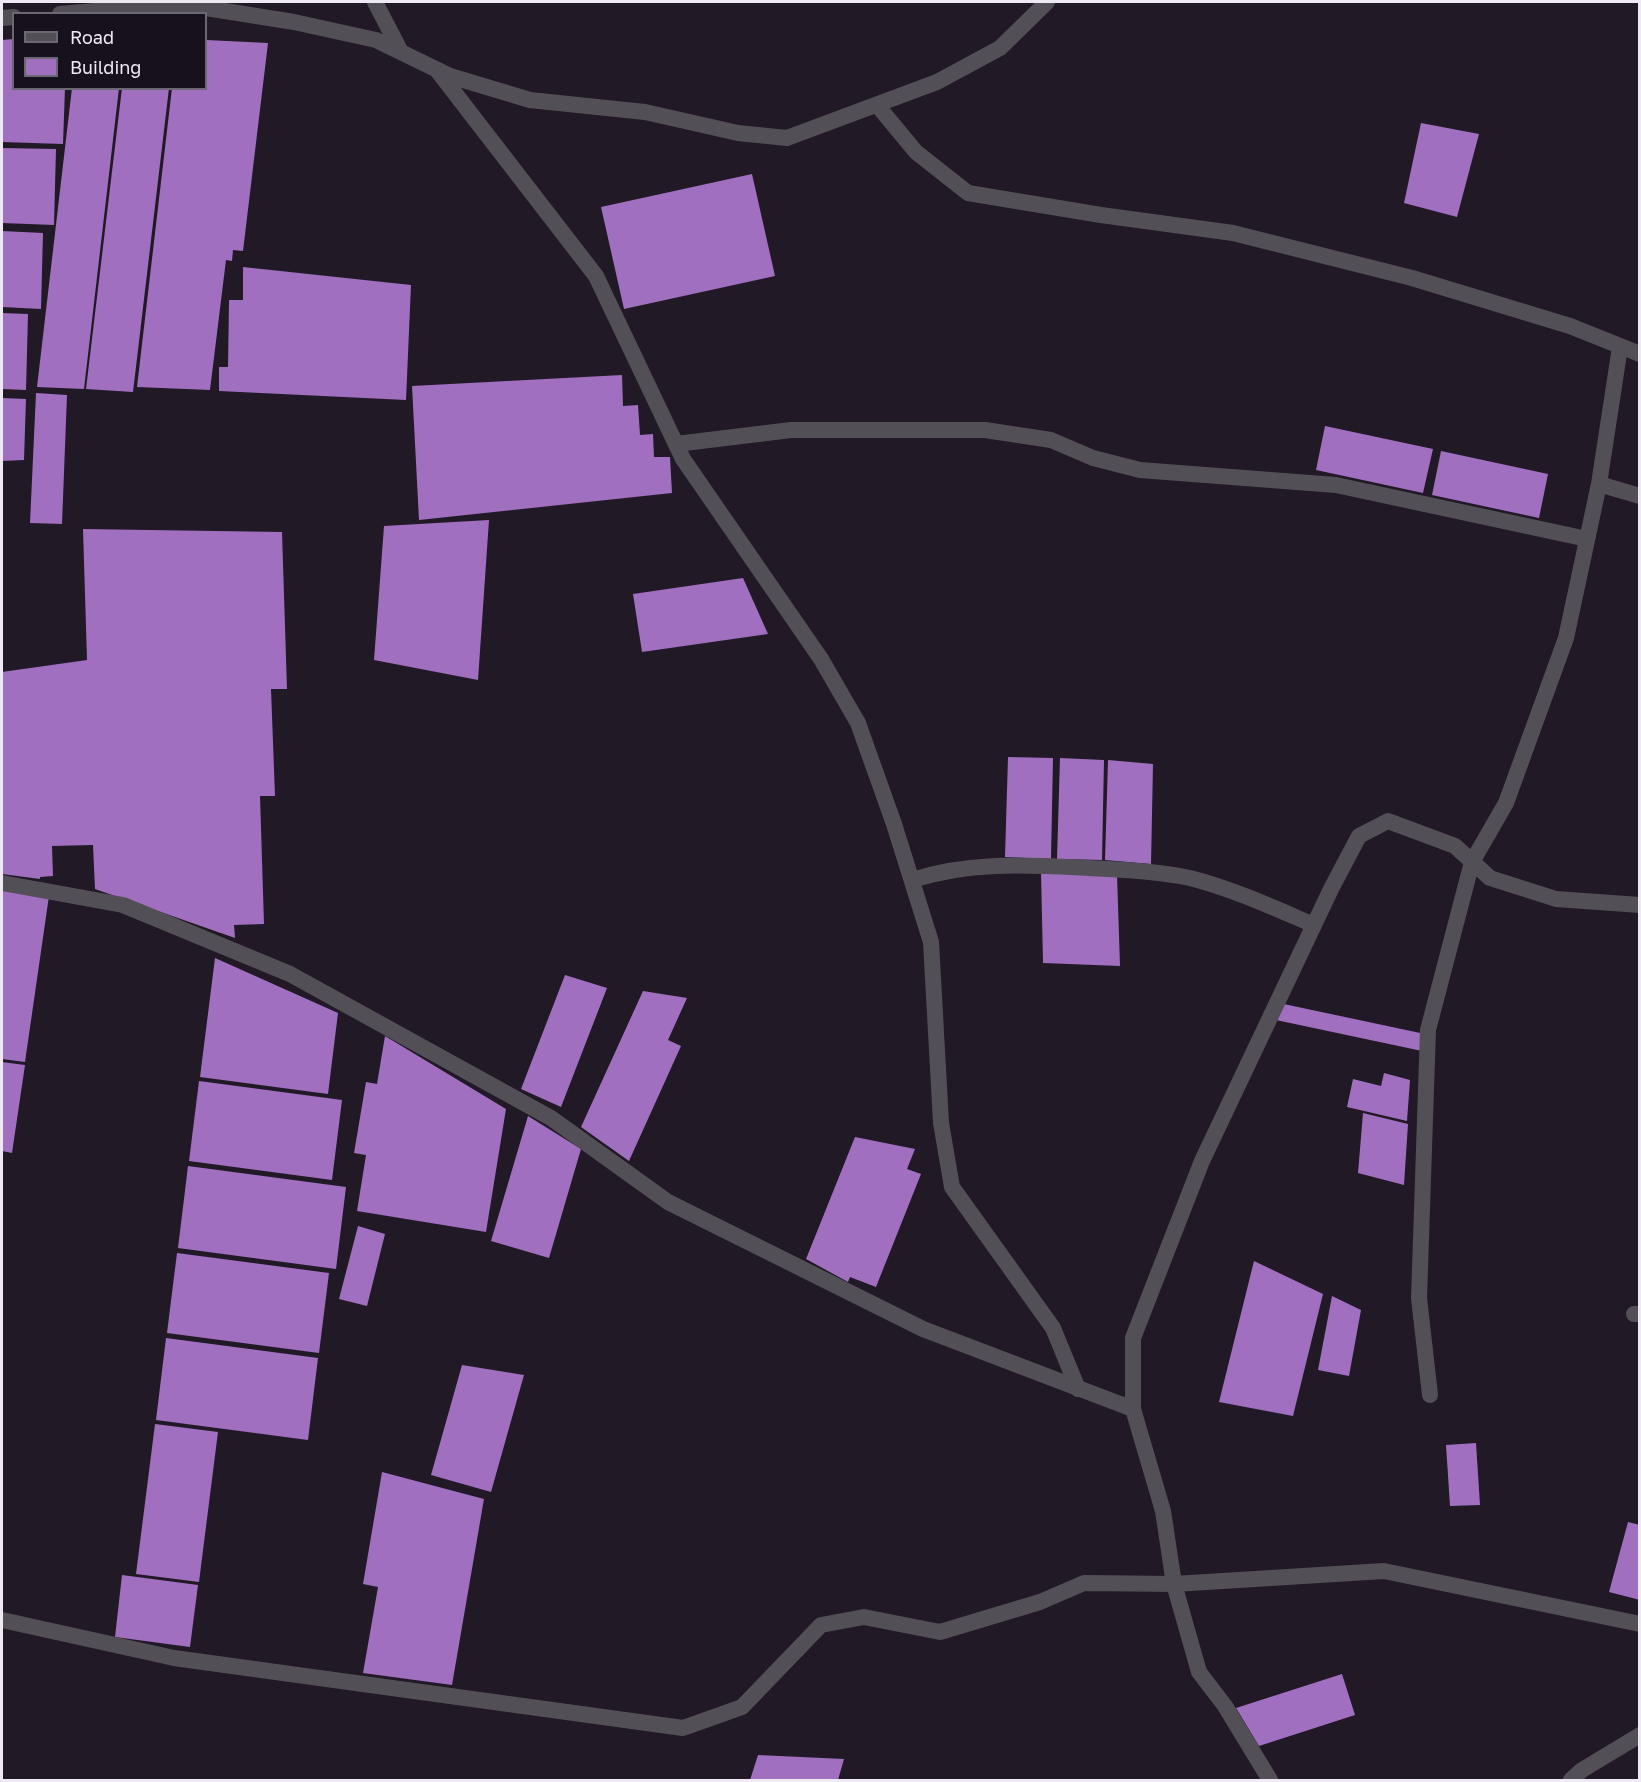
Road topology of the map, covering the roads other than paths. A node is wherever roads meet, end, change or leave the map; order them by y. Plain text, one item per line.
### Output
1 (375, 2) edge
2 (1047, 2) edge
3 (83, 12) edge
4 (401, 52) junction
5 (437, 70) junction
6 (877, 105) junction
7 (1620, 347) junction
8 (1640, 354) edge
9 (676, 444) junction
10 (1599, 484) junction
11 (1640, 496) edge
12 (1587, 540) junction
13 (1472, 862) junction
14 (912, 880) junction
15 (2, 883) edge
16 (1640, 905) edge
17 (1314, 925) junction
18 (1078, 1389) junction
19 (1430, 1395) dead end
20 (1133, 1409) junction
21 (1174, 1584) junction
22 (2, 1620) edge
23 (1640, 1624) edge
24 (1640, 1735) edge
25 (1270, 1780) edge
26 (1571, 1780) edge

1 - 4 street
2 - 6 street
3 - 4 street
4 - 5 street
5 - 6 street
5 - 9 street
6 - 7 street
7 - 8 street
7 - 10 street
9 - 12 street
9 - 14 street
10 - 11 street
10 - 12 street
12 - 13 street
13 - 16 street
13 - 17 street
13 - 19 street
14 - 17 street
14 - 18 street
15 - 18 street
17 - 20 street
18 - 20 street
20 - 21 street
21 - 22 street
21 - 23 street
21 - 25 street
24 - 26 street

